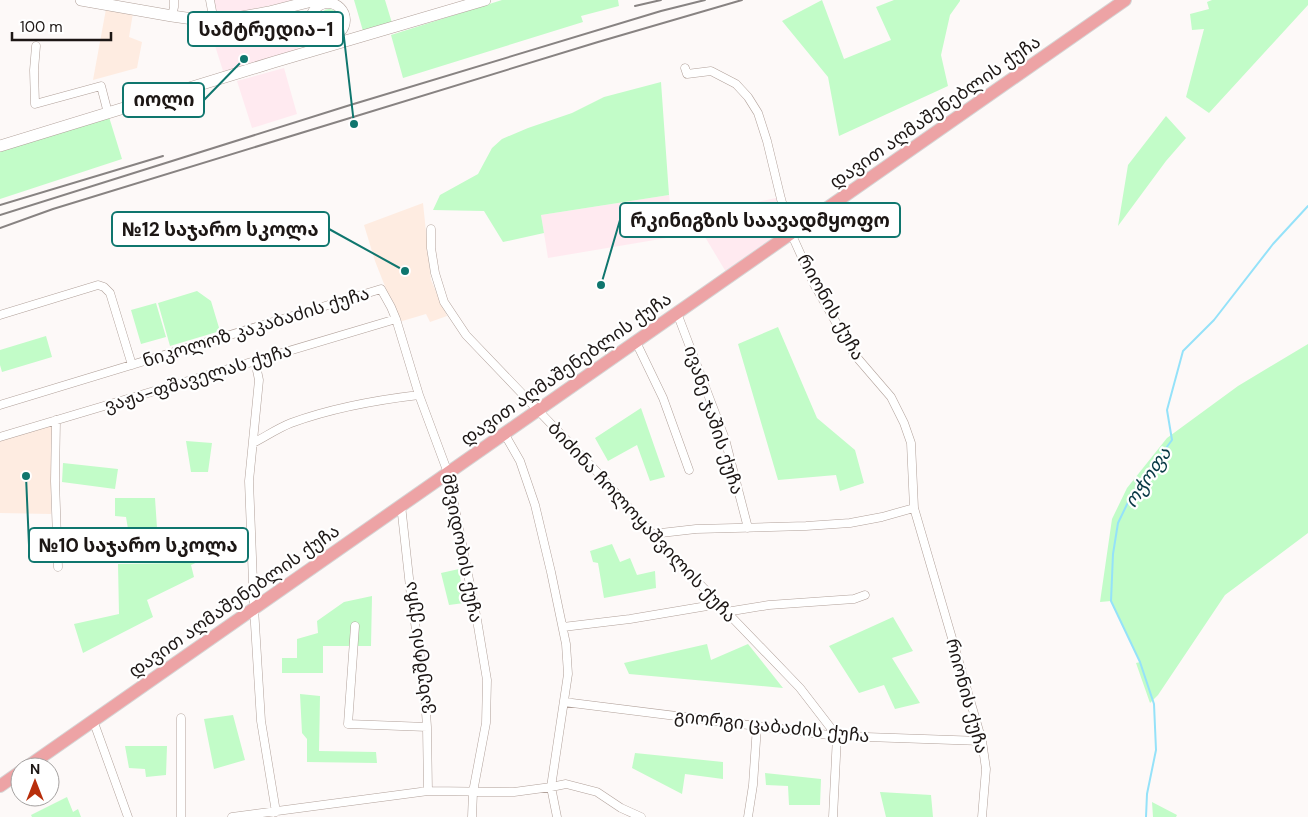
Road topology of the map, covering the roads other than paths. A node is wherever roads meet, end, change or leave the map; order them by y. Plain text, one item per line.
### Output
1 (80, 0) edge
2 (174, 0) edge
3 (210, 0) edge
4 (485, 0) edge
5 (1125, 0) edge
6 (326, 1) edge
7 (311, 4) edge
8 (172, 16) junction
9 (214, 22) junction
10 (344, 28) junction
11 (323, 36) junction
12 (337, 44) junction
13 (36, 46) dead end
14 (685, 68) dead end
15 (108, 112) junction
16 (0, 146) edge
17 (431, 229) dead end
18 (792, 233) junction
19 (381, 289) joint
20 (677, 313) junction
21 (0, 315) edge
22 (396, 319) junction
23 (636, 342) junction
24 (255, 361) junction
25 (132, 365) junction
26 (419, 395) junction
27 (0, 405) edge
28 (538, 410) junction
29 (56, 420) junction
30 (504, 434) junction
31 (0, 437) edge
32 (253, 443) junction
33 (689, 470) dead end
34 (448, 473) junction
35 (401, 505) junction
36 (914, 508) junction
37 (748, 528) junction
38 (652, 534) junction
39 (58, 566) dead end
40 (865, 596) dead end
41 (719, 604) junction
42 (254, 608) junction
43 (726, 612) junction
44 (355, 626) dead end
45 (562, 627) junction
46 (564, 702) junction
47 (181, 718) dead end
48 (93, 720) junction
49 (757, 726) junction
50 (427, 727) junction
51 (837, 736) junction
52 (982, 741) junction
53 (41, 757) edge
54 (551, 787) junction
55 (428, 791) junction
56 (473, 792) junction
57 (276, 812) junction
58 (128, 817) edge
59 (181, 817) edge
60 (232, 817) edge
61 (472, 817) edge
62 (557, 817) edge
63 (641, 817) edge
64 (748, 817) edge
65 (833, 817) edge
66 (982, 817) edge

1 - 8 main road
2 - 8 street
3 - 9 street
4 - 12 main road
5 - 18 main road, დავით აღმაშენებლის ქუჩა
6 - 7 street
6 - 10 street
7 - 9 main road
7 - 11 street
8 - 9 main road
10 - 11 street
10 - 12 street
11 - 12 street
12 - 15 main road
13 - 15 street
14 - 18 street, რიონის ქუჩა
15 - 16 main road
17 - 28 street, ბიძინა ჩოლოყაშვილის ქუჩა
18 - 20 main road, დავით აღმაშენებლის ქუჩა
18 - 36 street, რიონის ქუჩა
19 - 22 street, მშვიდობის ქუჩა
19 - 25 street, ნიკოლოზ კაკაბაძის ქუჩა
20 - 23 main road, დავით აღმაშენებლის ქუჩა
20 - 37 street, ივანე ჯაშის ქუჩა
21 - 25 street, ნიკოლოზ კაკაბაძის ქუჩა
22 - 24 street, ვაჟა-ფშაველას ქუჩა
22 - 26 street, მშვიდობის ქუჩა
23 - 28 main road, დავით აღმაშენებლის ქუჩა
23 - 33 street
24 - 29 street, ვაჟა-ფშაველას ქუჩა
24 - 32 street
25 - 27 street, ნიკოლოზ კაკაბაძის ქუჩა
26 - 32 street
26 - 34 street, მშვიდობის ქუჩა
28 - 30 main road, დავით აღმაშენებლის ქუჩა
28 - 38 street, ბიძინა ჩოლოყაშვილის ქუჩა
29 - 31 street, ვაჟა-ფშაველას ქუჩა
29 - 39 street
30 - 34 main road, დავით აღმაშენებლის ქუჩა
30 - 45 street
32 - 42 street
34 - 35 main road, დავით აღმაშენებლის ქუჩა
34 - 56 street, მშვიდობის ქუჩა
35 - 42 main road, დავით აღმაშენებლის ქუჩა
35 - 50 street, ვახუშტის ქუჩა
36 - 37 street
36 - 52 street, რიონის ქუჩა
37 - 38 street
38 - 41 street, ბიძინა ჩოლოყაშვილის ქუჩა
40 - 43 street
41 - 43 street, ბიძინა ჩოლოყაშვილის ქუჩა
41 - 45 street
42 - 48 main road, დავით აღმაშენებლის ქუჩა
42 - 57 street
43 - 51 street, ბიძინა ჩოლოყაშვილის ქუჩა
44 - 50 street
45 - 46 street
46 - 49 street, გიორგი ცაბაძის ქუჩა
46 - 54 street
47 - 59 street
48 - 53 main road, დავით აღმაშენებლის ქუჩა
48 - 58 street
49 - 51 street, გიორგი ცაბაძის ქუჩა
49 - 64 street
50 - 55 street, ვახუშტის ქუჩა
51 - 52 street, გიორგი ცაბაძის ქუჩა
51 - 65 street
52 - 66 street, რიონის ქუჩა
54 - 56 street
54 - 62 street
54 - 63 street
55 - 56 street
55 - 57 street
56 - 61 street, მშვიდობის ქუჩა
57 - 60 street

